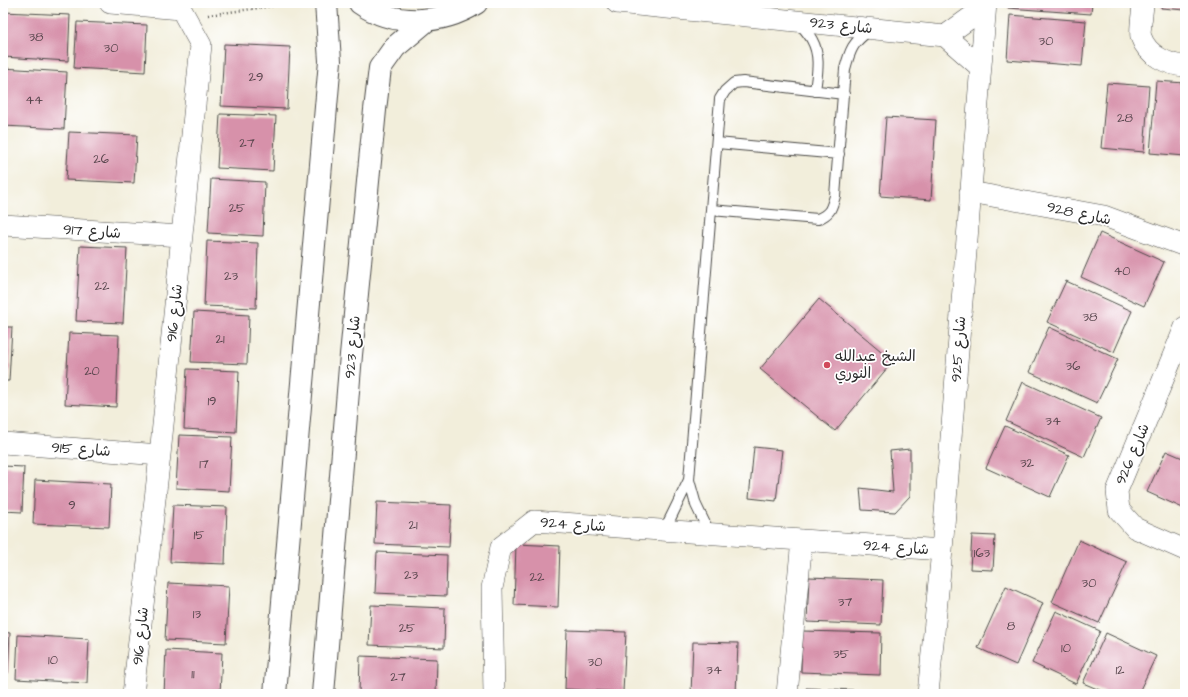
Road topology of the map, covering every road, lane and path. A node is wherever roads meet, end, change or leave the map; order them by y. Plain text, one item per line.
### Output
1 (110, 3) edge
2 (295, 3) edge
3 (326, 3) edge
4 (360, 3) edge
5 (476, 3) edge
6 (617, 3) edge
7 (1143, 3) edge
8 (983, 4) edge
9 (186, 18) junction
10 (427, 20) junction
11 (797, 21) junction
12 (872, 28) junction
13 (945, 36) junction
14 (1185, 66) edge
15 (980, 67) junction
16 (815, 90) junction
17 (844, 94) junction
18 (717, 143) junction
19 (838, 154) junction
20 (970, 192) junction
21 (711, 210) junction
22 (3, 225) edge
23 (181, 236) junction
24 (1185, 246) edge
25 (1185, 327) edge
26 (3, 443) edge
27 (160, 455) junction
28 (689, 480) junction
29 (662, 530) junction
30 (710, 534) junction
31 (802, 540) junction
32 (942, 550) junction
33 (1185, 550) edge
34 (133, 694) edge
35 (275, 694) edge
36 (323, 694) edge
37 (494, 694) edge
38 (787, 694) edge
39 (928, 694) edge

1 - 9 street, شارع 916
2 - 9 path
3 - 35 street
4 - 10 street
5 - 10 street
6 - 11 street, شارع 923
7 - 14 street
8 - 13 street
8 - 15 street, شارع 925
9 - 23 street, شارع 916
10 - 36 street, شارع 923
11 - 12 street, شارع 923
11 - 16 lane
12 - 13 street, شارع 923
12 - 17 lane
13 - 15 street
15 - 20 street, شارع 925
16 - 17 lane
16 - 18 lane
17 - 19 lane
18 - 19 lane
18 - 21 lane
19 - 21 lane
20 - 24 street, شارع 928
20 - 32 street, شارع 925
21 - 28 lane
22 - 23 street, شارع 917
23 - 27 street, شارع 916
25 - 33 street, شارع 926
26 - 27 street, شارع 915
27 - 34 street, شارع 916
28 - 29 lane
28 - 30 lane
29 - 30 street, شارع 924
29 - 37 street, شارع 924
30 - 31 street, شارع 924
31 - 32 street, شارع 924
31 - 38 street
32 - 39 street, شارع 925

